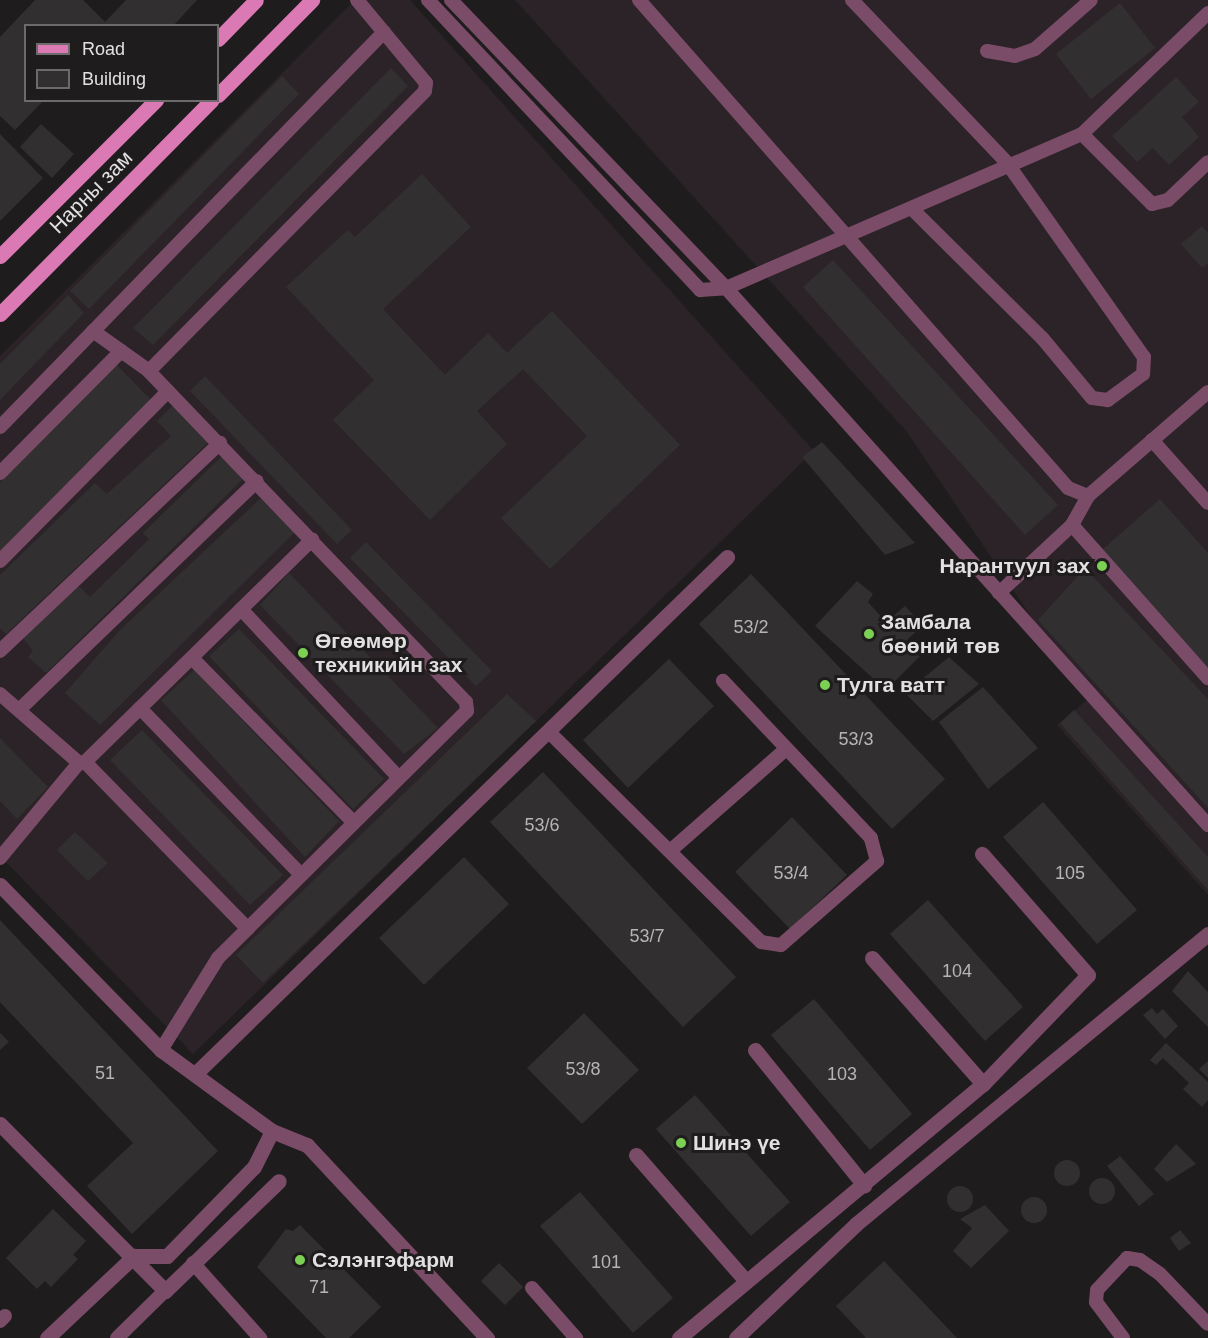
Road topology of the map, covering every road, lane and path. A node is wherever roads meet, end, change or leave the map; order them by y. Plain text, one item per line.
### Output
1 (256, 0) edge
2 (312, 0) edge
3 (357, 0) edge
4 (428, 0) edge
5 (450, 0) edge
6 (639, 0) edge
7 (852, 0) edge
8 (1091, 0) edge
9 (1208, 13) edge
10 (384, 32) junction
11 (219, 38) edge
12 (987, 51) dead end
13 (219, 94) edge
14 (154, 102) edge
15 (210, 102) edge
16 (1082, 134) junction
17 (1208, 162) edge
18 (1007, 163) junction
19 (912, 209) junction
20 (846, 236) junction
21 (0, 256) edge
22 (726, 288) junction
23 (0, 314) edge
24 (93, 331) junction
25 (121, 351) junction
26 (149, 371) junction
27 (168, 391) junction
28 (1208, 392) edge
29 (0, 427) edge
30 (1152, 440) junction
31 (220, 443) junction
32 (0, 473) edge
33 (257, 481) junction
34 (1088, 496) junction
35 (1208, 503) edge
36 (1072, 525) junction
37 (312, 540) junction
38 (727, 557) dead end
39 (0, 561) edge
40 (999, 593) junction
41 (241, 609) junction
42 (0, 651) edge
43 (192, 657) junction
44 (1208, 678) edge
45 (723, 681) dead end
46 (0, 694) edge
47 (140, 708) junction
48 (19, 710) junction
49 (550, 733) junction
50 (786, 749) junction
51 (82, 762) junction
52 (399, 778) junction
53 (354, 823) junction
54 (1208, 825) edge
55 (670, 851) junction
56 (982, 854) dead end
57 (0, 858) edge
58 (302, 875) junction
59 (0, 885) edge
60 (248, 928) junction
61 (1208, 934) edge
62 (873, 958) dead end
63 (161, 1050) junction
64 (755, 1050) dead end
65 (195, 1074) junction
66 (982, 1084) junction
67 (0, 1124) edge
68 (272, 1131) junction
69 (636, 1155) dead end
70 (279, 1181) dead end
71 (864, 1185) junction
72 (134, 1256) junction
73 (193, 1263) junction
74 (746, 1281) junction
75 (532, 1288) dead end
76 (165, 1291) junction
77 (1208, 1324) edge
78 (47, 1338) edge
79 (117, 1338) edge
80 (260, 1338) edge
81 (488, 1338) edge
82 (576, 1338) edge
83 (679, 1338) edge
84 (736, 1338) edge
85 (1123, 1338) edge

1 - 11 main road
2 - 13 main road
3 - 10 lane
4 - 22 lane
5 - 22 lane
6 - 20 lane
7 - 18 lane
8 - 12 lane
9 - 16 lane
10 - 24 lane
10 - 26 lane
14 - 21 main road, Нарны зам
15 - 23 main road, Нарны зам
16 - 17 lane
16 - 18 lane
18 - 19 lane
18 - 19 lane
19 - 20 lane
20 - 22 lane
20 - 34 lane
22 - 40 lane
24 - 25 lane
24 - 29 lane
25 - 26 lane
25 - 32 lane
26 - 27 lane
27 - 31 lane
27 - 39 lane
28 - 30 lane
30 - 34 lane
30 - 35 lane
31 - 33 lane
31 - 42 lane
33 - 37 lane
33 - 48 lane
34 - 36 lane
36 - 40 lane
36 - 44 lane
37 - 41 lane
37 - 52 lane
38 - 49 street
40 - 54 lane
41 - 43 lane
41 - 52 lane
43 - 47 lane
43 - 53 lane
45 - 50 lane
46 - 48 lane
47 - 51 lane
47 - 58 lane
48 - 51 lane
49 - 55 lane
49 - 65 street
50 - 55 lane
50 - 55 lane
51 - 57 lane
51 - 60 lane
52 - 53 lane
53 - 58 lane
56 - 66 street
58 - 60 lane
59 - 63 street
60 - 63 lane
61 - 84 street
62 - 66 street
63 - 65 street
64 - 71 street
65 - 68 street
66 - 71 street
67 - 72 street
68 - 72 street
68 - 81 street
69 - 74 street
70 - 73 street
71 - 74 street
72 - 76 street
72 - 78 street
73 - 76 street
73 - 80 lane
74 - 83 street
75 - 82 lane
76 - 79 lane
77 - 85 lane

